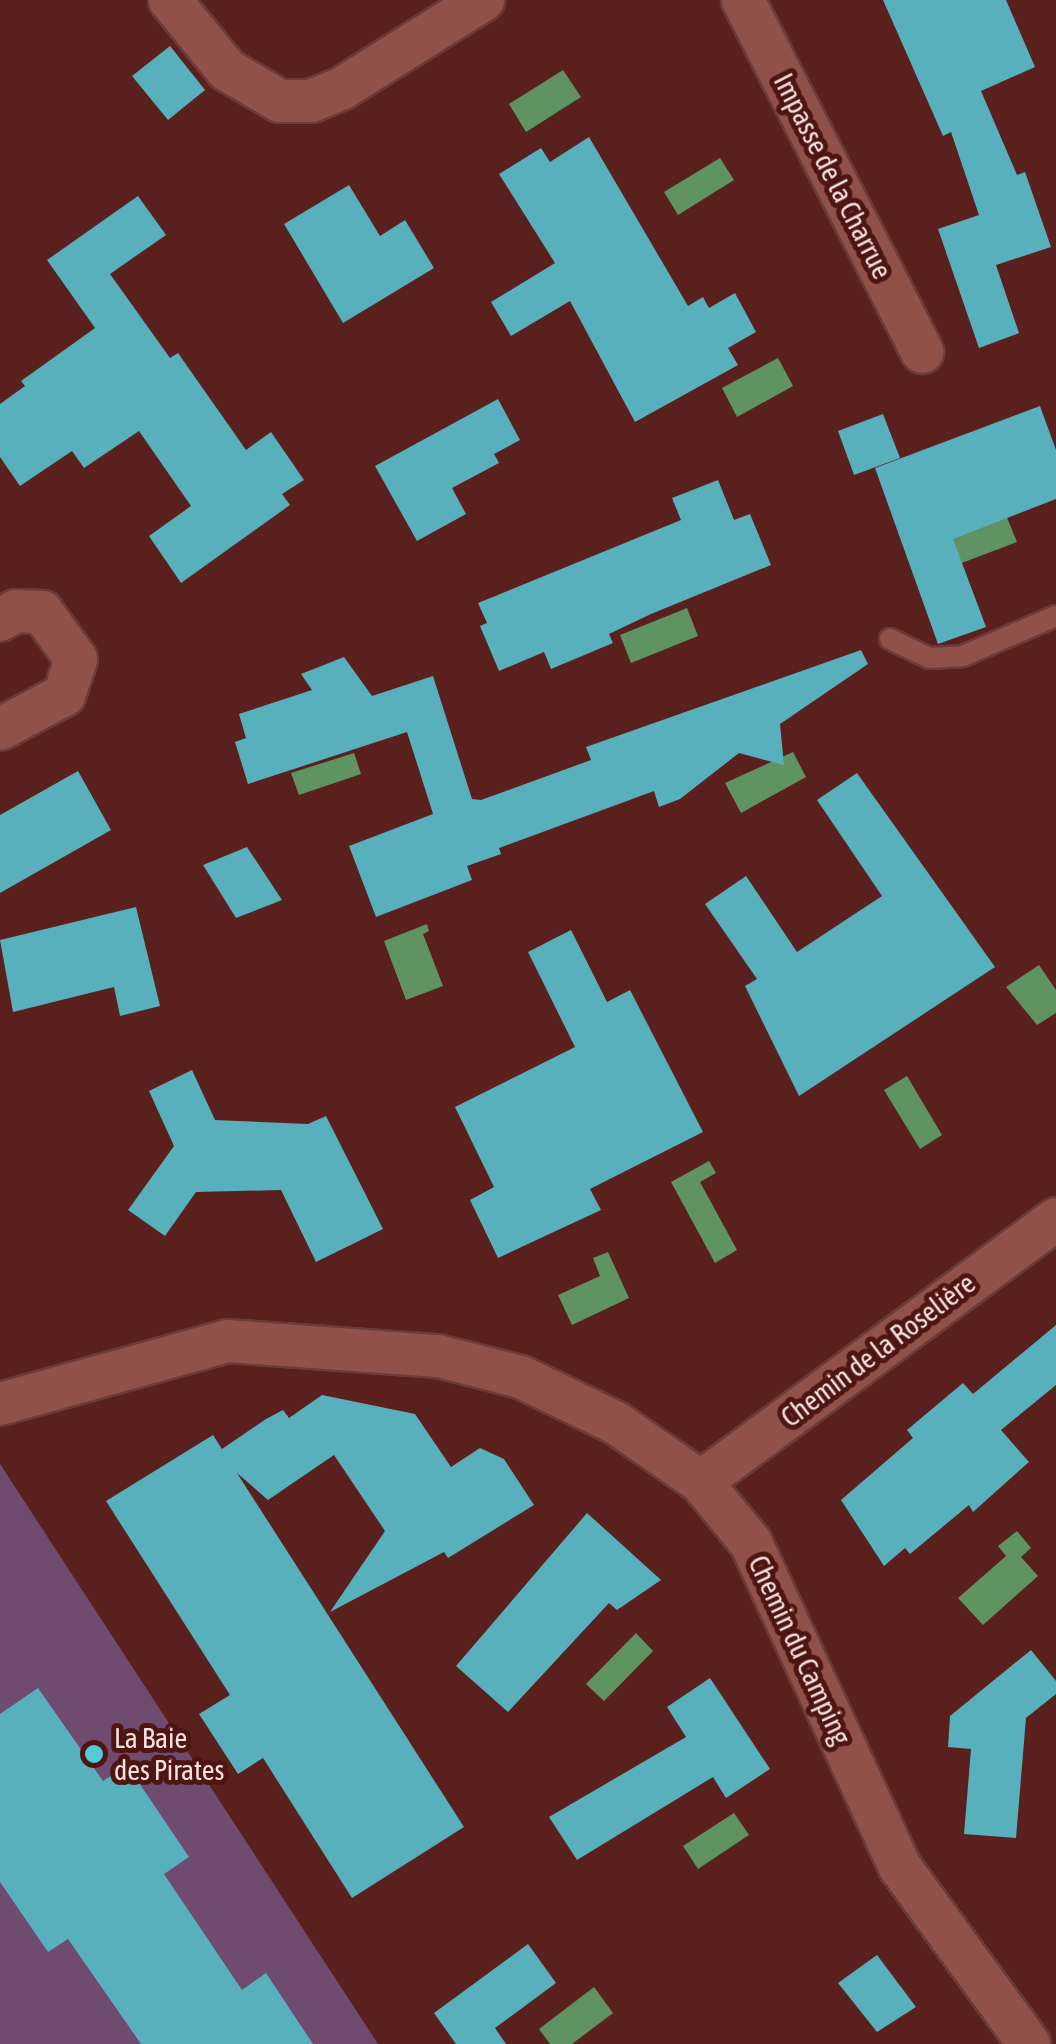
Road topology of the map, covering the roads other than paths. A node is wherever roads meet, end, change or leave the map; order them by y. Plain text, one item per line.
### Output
1 (170, 0) edge
2 (483, 0) edge
3 (743, 0) edge
4 (922, 352) dead end
5 (1056, 616) edge
6 (0, 620) edge
7 (890, 639) dead end
8 (0, 729) edge
9 (1056, 1220) edge
10 (0, 1404) edge
11 (701, 1482) junction
12 (1029, 2044) edge

1 - 2 street
3 - 4 street, Impasse de la Charrue
5 - 7 lane
6 - 8 street
9 - 11 street, Chemin de la Roselière
10 - 11 street, Chemin du Camping
11 - 12 street, Chemin du Camping

